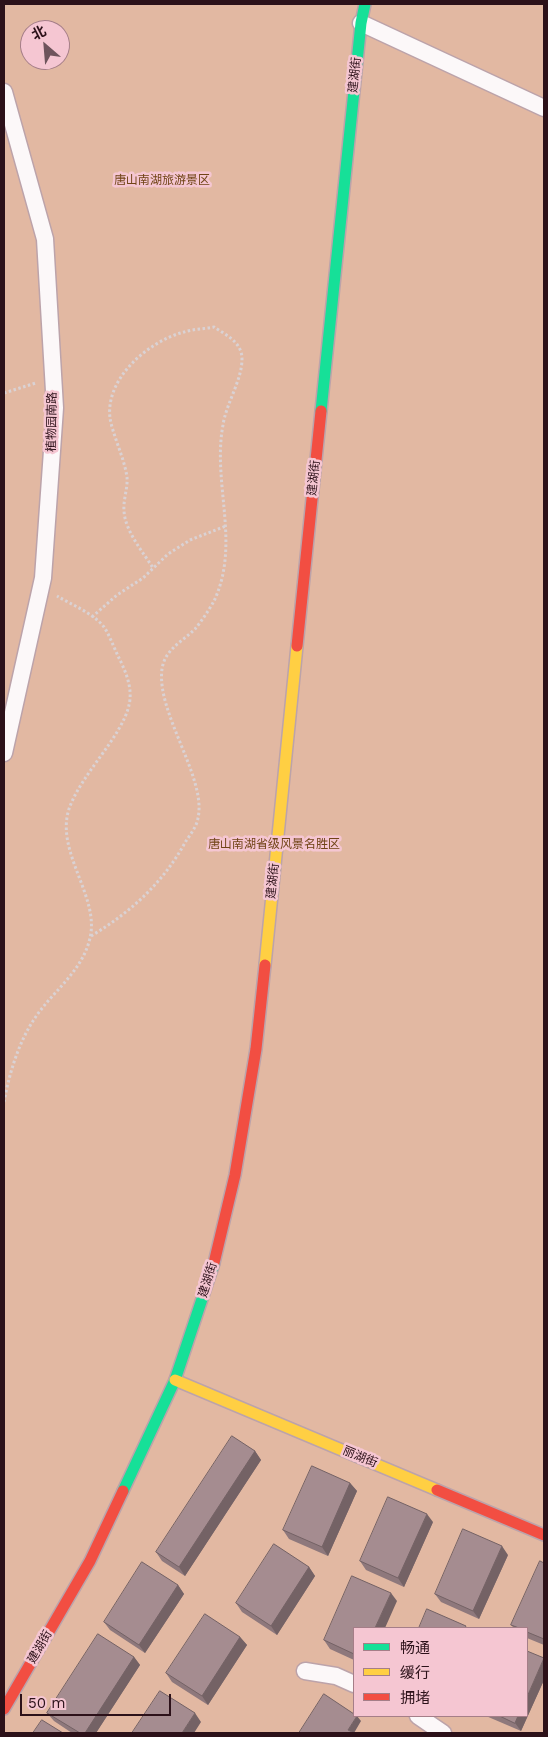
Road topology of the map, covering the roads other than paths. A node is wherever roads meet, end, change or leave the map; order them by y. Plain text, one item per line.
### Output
1 (365, 4) edge
2 (361, 23) junction
3 (4, 92) edge
4 (544, 108) edge
5 (4, 753) edge
6 (175, 1380) junction
7 (544, 1535) edge
8 (305, 1671) dead end
9 (353, 1684) edge
10 (4, 1709) edge
11 (419, 1717) edge
12 (443, 1733) edge

1 - 2 street, 建湖街
2 - 4 street
2 - 6 street, 建湖街
3 - 5 street, 植物园南路
6 - 7 street, 丽湖街
6 - 10 street, 建湖街
8 - 9 street
11 - 12 street

